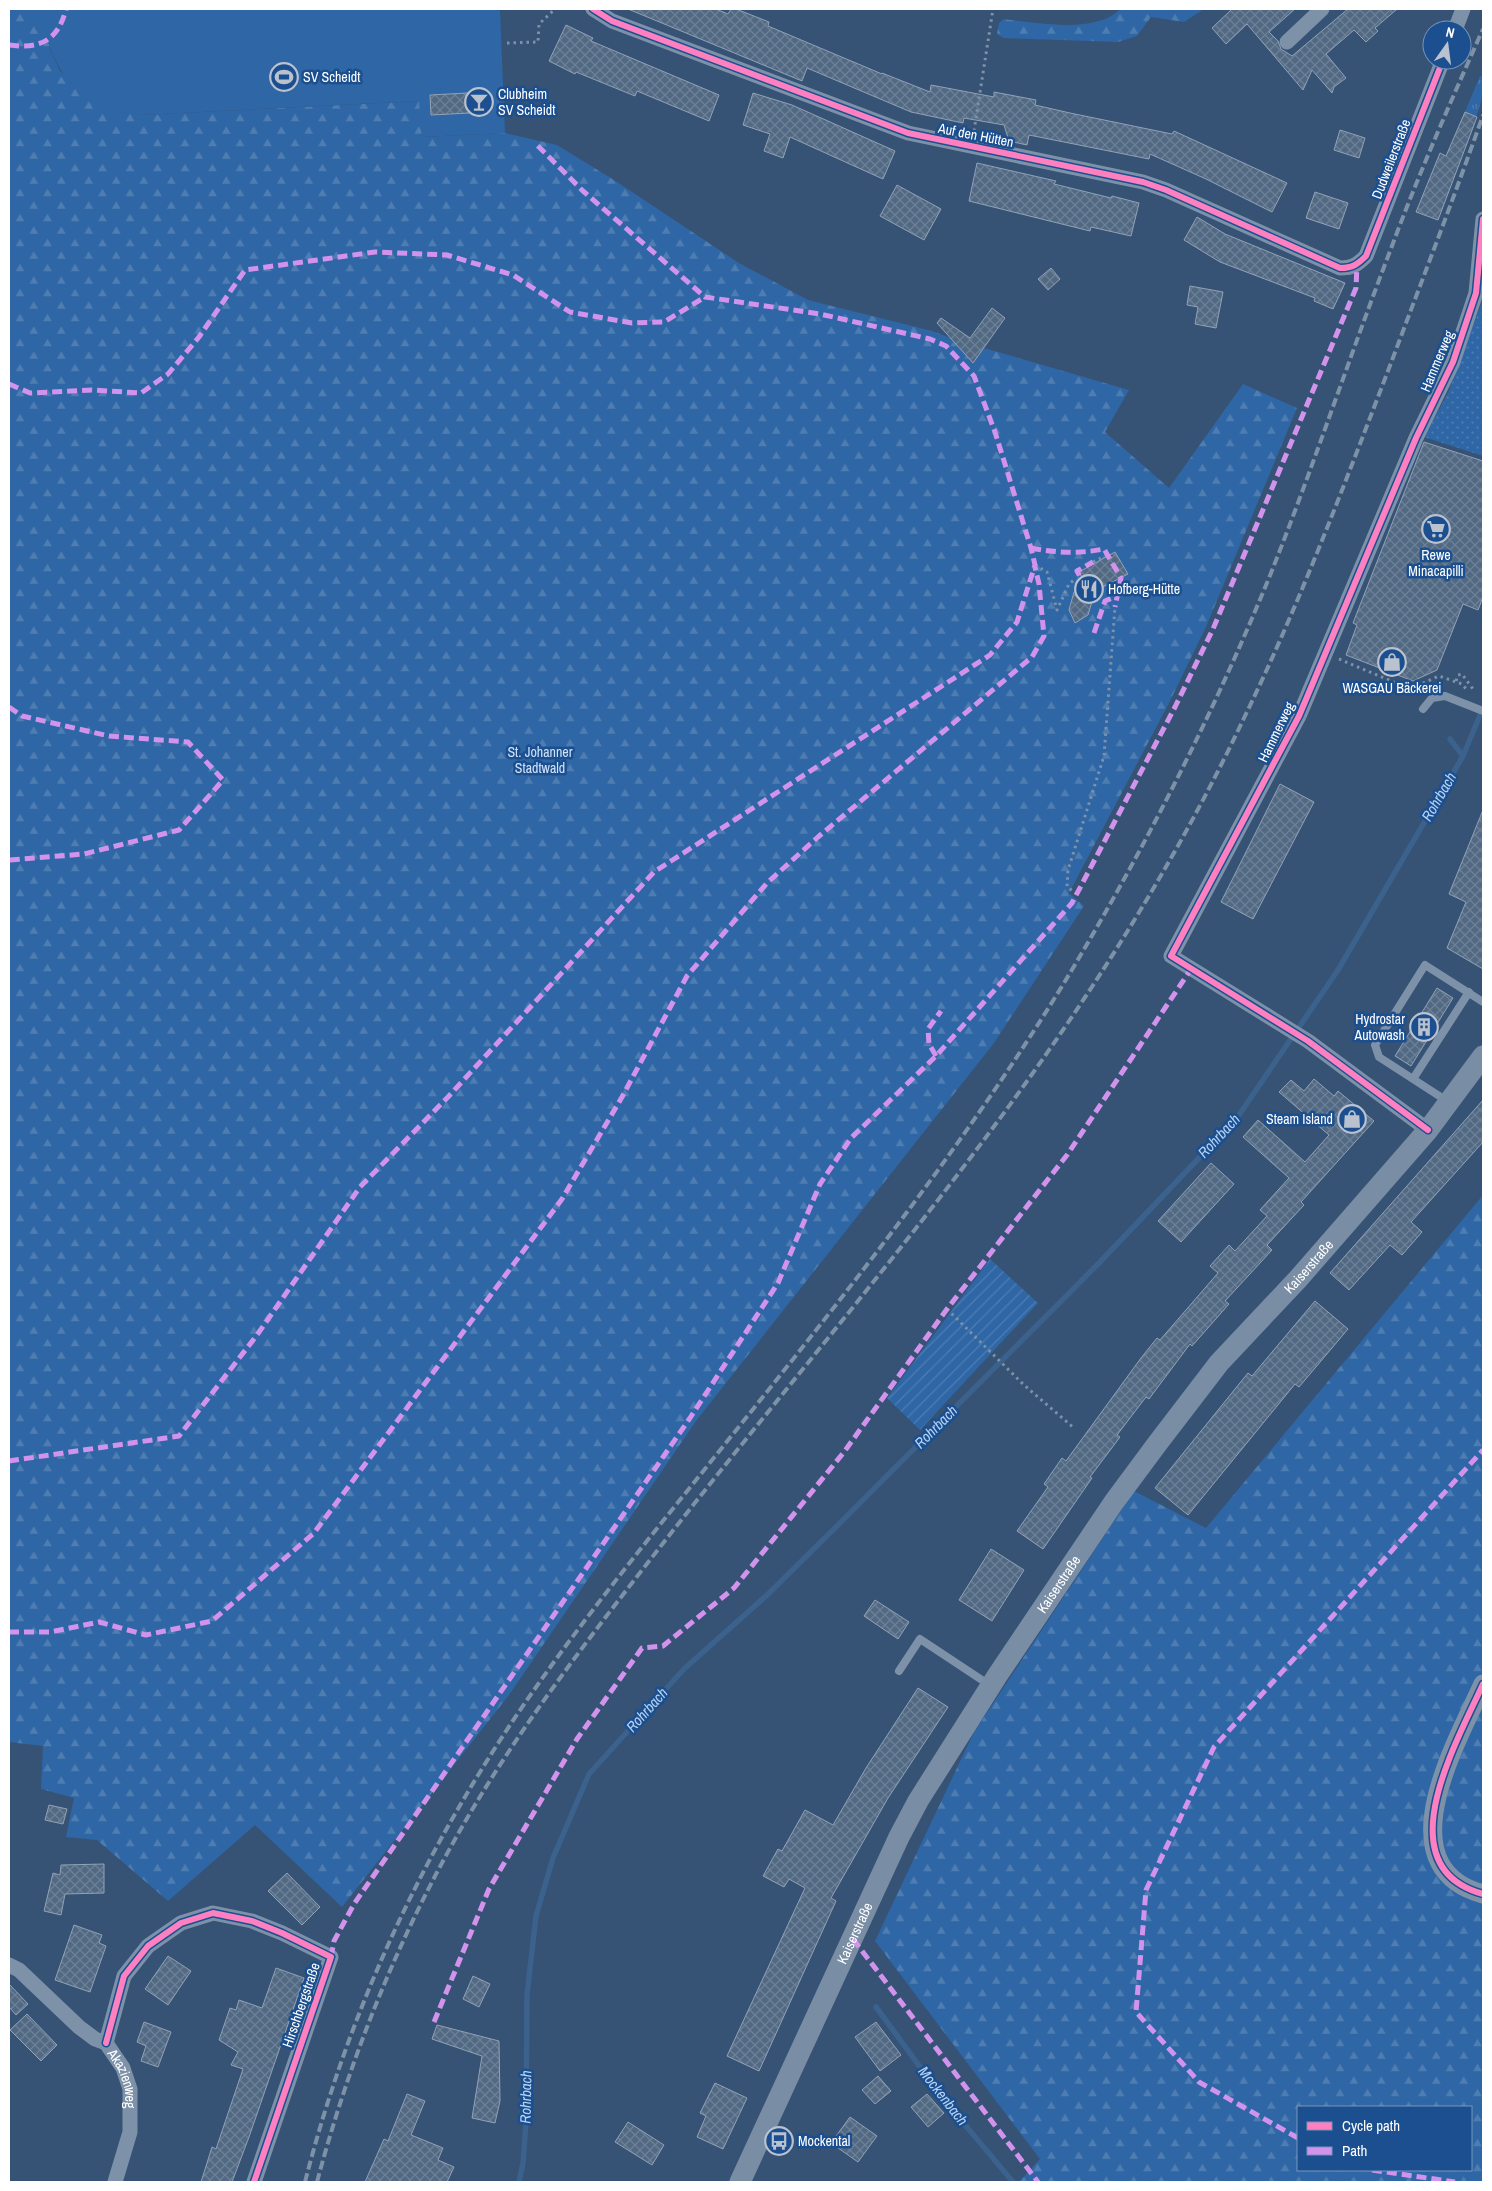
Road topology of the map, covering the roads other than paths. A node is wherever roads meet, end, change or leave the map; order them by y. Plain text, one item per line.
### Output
1 (593, 9) edge
2 (1322, 9) edge
3 (1287, 42) dead end
4 (1439, 70) edge
5 (1483, 219) edge
6 (1357, 265) joint
7 (1423, 709) dead end
8 (1483, 711) edge
9 (1468, 992) junction
10 (1483, 1002) edge
11 (1483, 1056) edge
12 (1413, 1079) junction
13 (1448, 1102) junction
14 (1428, 1130) junction
15 (900, 1671) dead end
16 (1483, 1684) edge
17 (991, 1686) junction
18 (1483, 1894) edge
19 (9, 1965) edge
20 (106, 2043) junction
21 (115, 2182) edge
22 (254, 2182) edge
23 (740, 2182) edge

1 - 6 street, Auf den Hütten
2 - 3 street
4 - 6 street, Dudweilerstraße
5 - 14 street, Hammerweg
7 - 8 lane
9 - 10 lane
9 - 12 lane
9 - 12 lane
11 - 13 main road, Kaiserstraße
12 - 13 lane
13 - 14 main road, Kaiserstraße
14 - 17 main road, Kaiserstraße
15 - 17 lane
16 - 18 street
17 - 23 main road, Kaiserstraße
19 - 20 street, Akazienweg
20 - 21 street, Akazienweg
20 - 22 street, Hirschbergstraße

